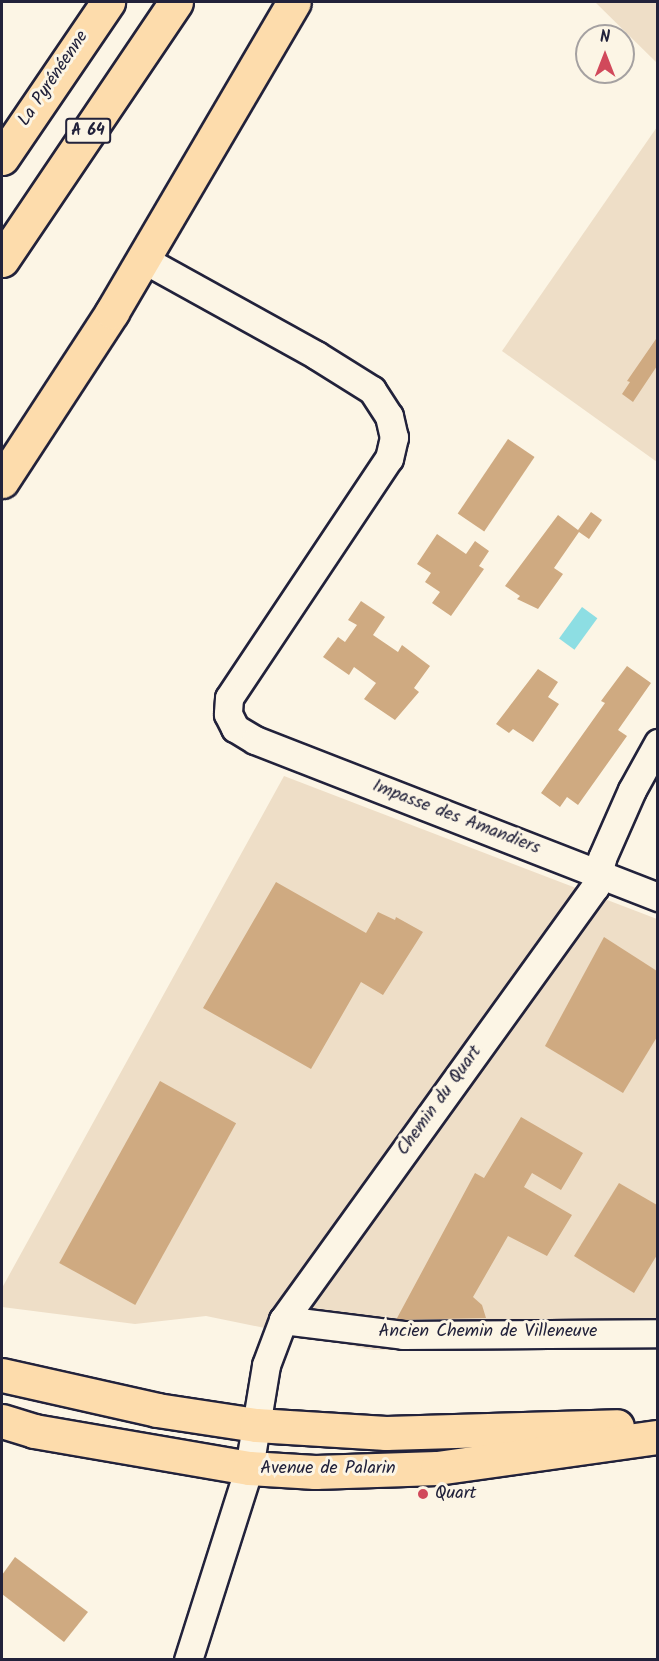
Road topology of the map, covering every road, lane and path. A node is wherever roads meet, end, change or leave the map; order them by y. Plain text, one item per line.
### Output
1 (108, 2) edge
2 (176, 2) edge
3 (294, 2) edge
4 (2, 158) edge
5 (143, 259) junction
6 (2, 260) edge
7 (2, 481) edge
8 (657, 743) edge
9 (598, 874) junction
10 (657, 897) edge
11 (283, 1320) junction
12 (657, 1333) edge
13 (2, 1375) edge
14 (2, 1421) edge
15 (256, 1425) junction
16 (657, 1425) edge
17 (657, 1437) edge
18 (249, 1468) junction
19 (188, 1659) edge

1 - 4 main road, La Pyrénéenne
2 - 6 main road, A 64
3 - 5 main road
5 - 7 main road
5 - 9 street, Impasse des Amandiers
8 - 9 street, Chemin du Quart
9 - 10 street, Impasse des Amandiers
9 - 11 street, Chemin du Quart
11 - 12 street, Ancien Chemin de Villeneuve
11 - 15 street, Chemin du Quart
13 - 15 main road, Avenue de Palarin
14 - 18 main road, Avenue de Palarin
15 - 16 main road, Avenue de Palarin
15 - 18 street, Chemin du Quart
17 - 18 main road, Avenue de Palarin
18 - 19 street, Chemin du Quart

